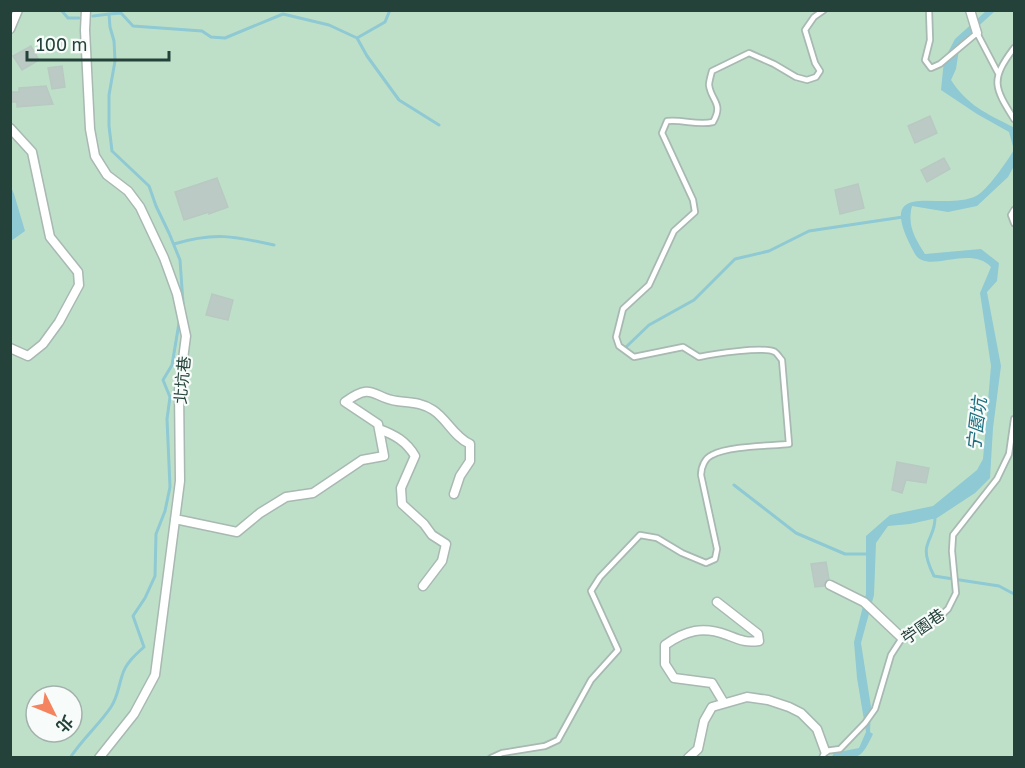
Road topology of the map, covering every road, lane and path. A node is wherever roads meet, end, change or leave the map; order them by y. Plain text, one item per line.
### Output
1 (18, 10) edge
2 (86, 10) edge
3 (824, 10) edge
4 (929, 10) edge
5 (970, 10) edge
6 (10, 28) edge
7 (977, 33) junction
8 (1014, 48) edge
9 (998, 73) junction
10 (1014, 119) edge
11 (10, 128) edge
12 (1014, 210) edge
13 (1014, 223) edge
14 (10, 348) edge
15 (1014, 419) edge
16 (379, 429) junction
17 (454, 494) dead end
18 (175, 519) junction
19 (830, 585) dead end
20 (423, 586) dead end
21 (717, 602) dead end
22 (902, 638) junction
23 (724, 703) junction
24 (824, 754) edge
25 (99, 758) edge
26 (491, 758) edge
27 (688, 758) edge

1 - 6 street
2 - 18 street, 北坑巷
3 - 26 lane
4 - 7 lane
5 - 7 street
7 - 9 lane
8 - 9 lane
9 - 10 lane
11 - 14 street
12 - 13 lane
15 - 22 lane, 苧園巷
16 - 17 street
16 - 18 street
16 - 20 street
18 - 25 street, 北坑巷
19 - 22 street
21 - 23 street
22 - 24 lane, 苧園巷
23 - 24 street, 苧園巷
23 - 27 street

